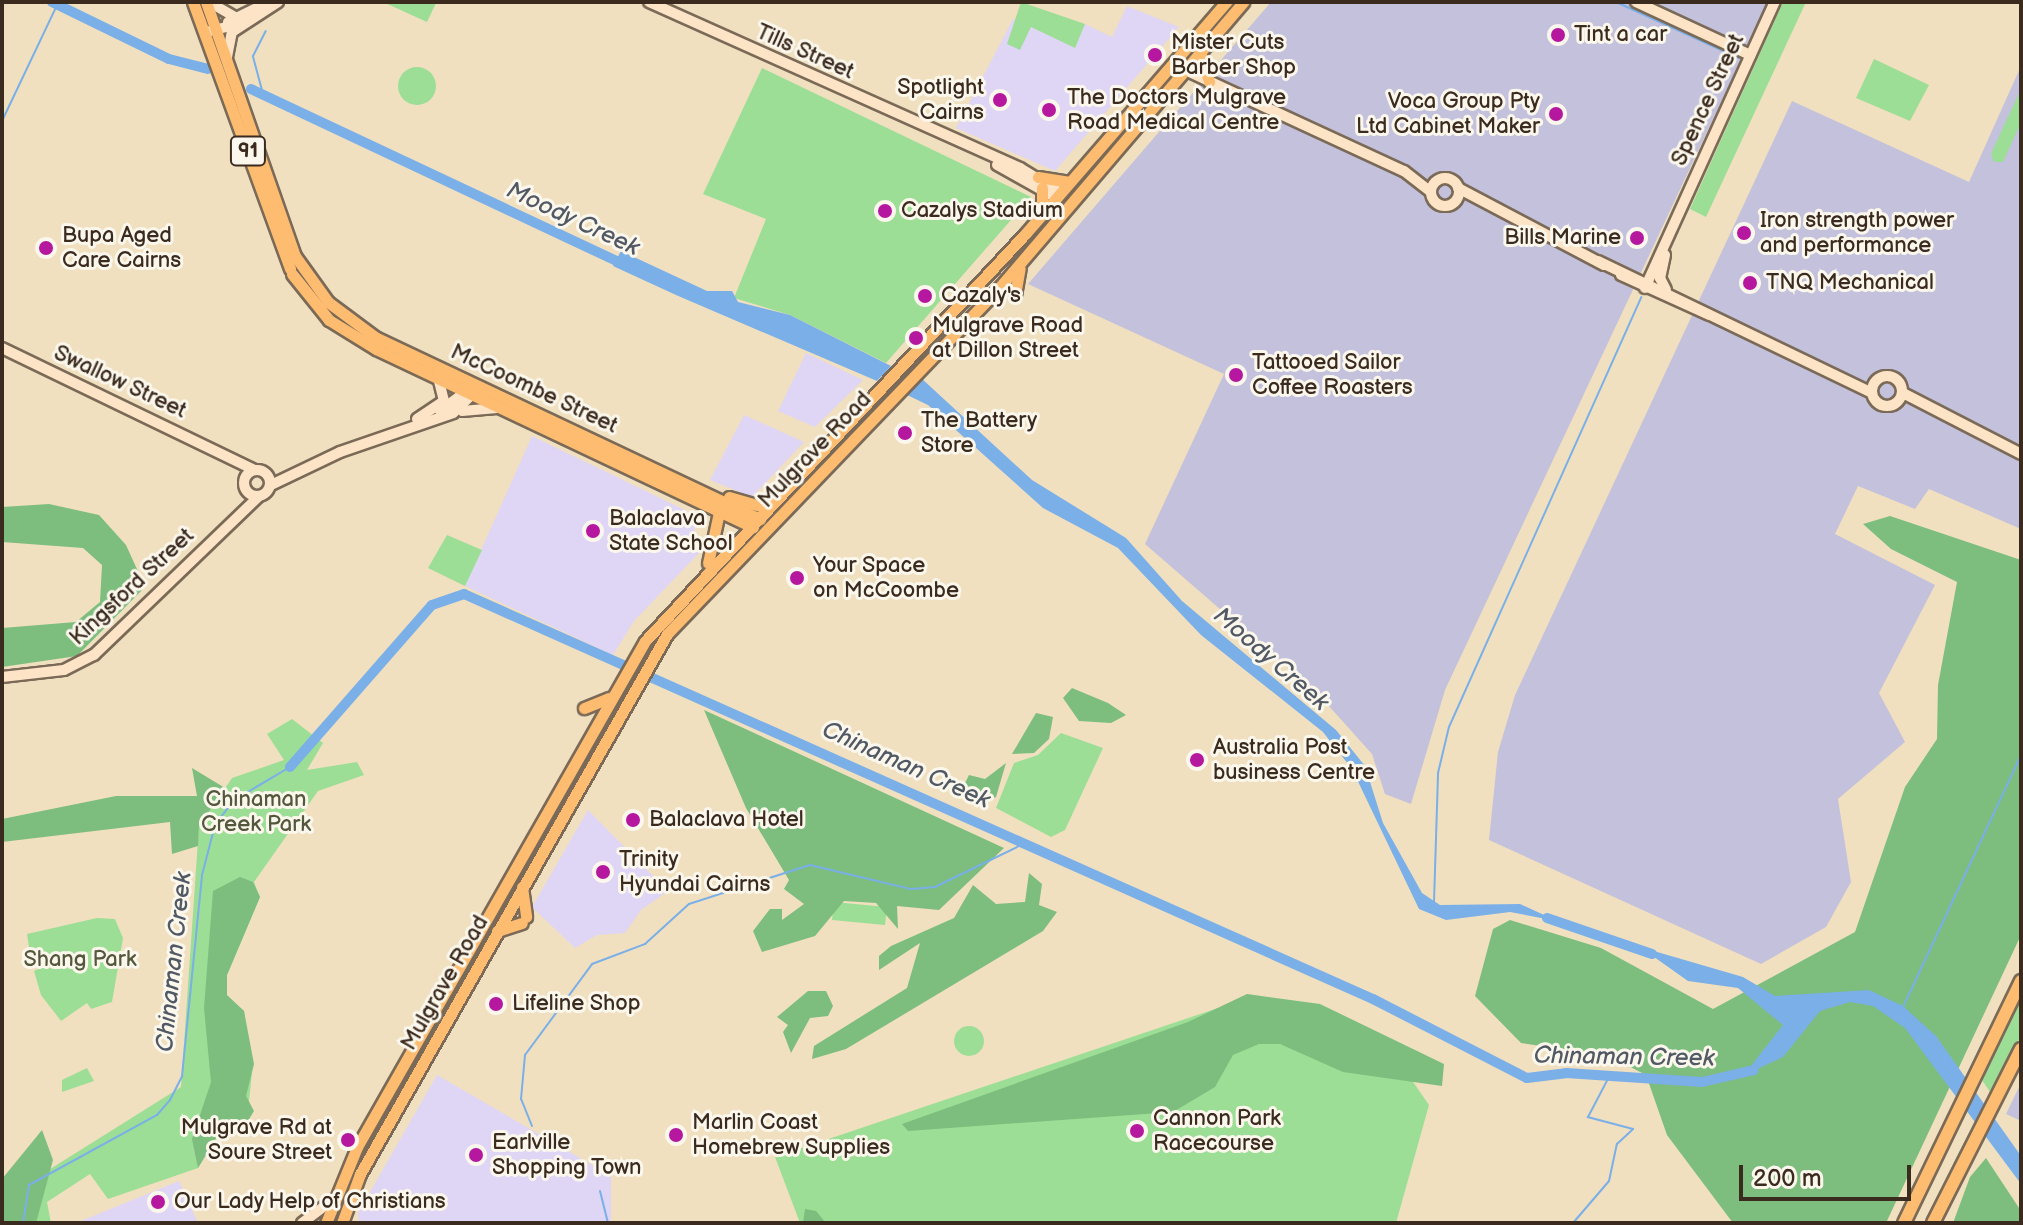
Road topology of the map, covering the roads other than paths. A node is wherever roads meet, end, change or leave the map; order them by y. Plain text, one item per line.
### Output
1 (193, 2) edge
2 (207, 2) edge
3 (269, 2) edge
4 (277, 2) edge
5 (649, 2) edge
6 (1226, 2) edge
7 (1243, 2) edge
8 (1636, 2) edge
9 (1775, 2) edge
10 (237, 18) junction
11 (213, 30) junction
12 (1200, 52) junction
13 (1750, 55) junction
14 (226, 60) junction
15 (1173, 63) junction
16 (1185, 70) junction
17 (1209, 82) junction
18 (1404, 171) junction
19 (1439, 180) junction
20 (1040, 182) junction
21 (1070, 182) junction
22 (1458, 188) junction
23 (1431, 192) junction
24 (1059, 196) junction
25 (1454, 202) junction
26 (1069, 204) junction
27 (1484, 207) junction
28 (1042, 215) junction
29 (1677, 215) junction
30 (1665, 255) junction
31 (1022, 260) junction
32 (1598, 261) junction
33 (1655, 265) junction
34 (1616, 267) junction
35 (294, 270) junction
36 (983, 280) junction
37 (1649, 285) junction
38 (999, 288) junction
39 (1666, 290) junction
40 (1015, 295) dead end
41 (1722, 317) junction
42 (2, 348) edge
43 (1842, 373) junction
44 (438, 377) junction
45 (1876, 381) junction
46 (473, 388) junction
47 (1870, 392) junction
48 (1903, 393) junction
49 (1893, 403) junction
50 (1929, 412) junction
51 (453, 413) junction
52 (429, 419) junction
53 (533, 421) junction
54 (398, 430) junction
55 (221, 451) junction
56 (340, 452) junction
57 (2021, 454) edge
58 (259, 471) junction
59 (245, 484) junction
60 (271, 485) junction
61 (695, 487) junction
62 (259, 496) junction
63 (764, 507) junction
64 (719, 512) junction
65 (234, 520) junction
66 (751, 521) junction
67 (768, 527) junction
68 (704, 571) junction
69 (2, 677) edge
70 (610, 698) junction
71 (584, 708) dead end
72 (522, 887) junction
73 (497, 931) junction
74 (2021, 981) edge
75 (2021, 1049) edge
76 (330, 1202) junction
77 (303, 1223) edge
78 (326, 1223) edge
79 (342, 1223) edge
80 (1904, 1223) edge
81 (1933, 1223) edge

1 - 11 main road, 91
2 - 10 street
2 - 11 main road, 91
3 - 10 street
4 - 11 street
4 - 14 street
5 - 20 street, Tills Street
6 - 15 main road, Mulgrave Road
7 - 12 main road, Mulgrave Road
8 - 13 street
9 - 13 street, Spence Street
10 - 11 street
11 - 14 main road, 91
11 - 35 main road, 91
12 - 16 main road, Mulgrave Road
12 - 17 main road
13 - 29 street, Spence Street
14 - 35 main road, 91
15 - 16 main road
15 - 21 main road, Mulgrave Road
16 - 17 street
16 - 26 main road, Mulgrave Road
17 - 18 street
18 - 19 street
18 - 23 street
19 - 22 street
19 - 23 street
20 - 21 main road
20 - 24 street, Tills Street
20 - 28 main road
21 - 24 main road, Mulgrave Road
22 - 25 street
22 - 27 street
23 - 25 street
24 - 26 main road
24 - 28 main road, Mulgrave Road
25 - 27 street
26 - 31 main road, Mulgrave Road
27 - 32 street
28 - 36 main road, Mulgrave Road
29 - 30 street, Spence Street
29 - 33 street, Spence Street
30 - 37 street, Spence Street
30 - 39 street
31 - 38 main road, Mulgrave Road
31 - 40 main road
32 - 34 street
32 - 37 street
33 - 34 street
33 - 37 street, Spence Street
34 - 37 street
35 - 44 main road, McCoombe Street / 91
35 - 46 main road, McCoombe Street / 91
36 - 38 main road
36 - 63 main road, Mulgrave Road
37 - 39 street
37 - 41 street
38 - 67 main road, Mulgrave Road
39 - 41 street
41 - 43 street
42 - 55 street, Swallow Street
43 - 45 street
43 - 47 street
44 - 46 main road, McCoombe Street / 91
44 - 54 street
45 - 47 street
45 - 48 street
46 - 51 street
46 - 52 street
46 - 53 main road, McCoombe Street / 91
46 - 61 main road, McCoombe Street / 91
47 - 49 street
48 - 49 street
48 - 50 street
49 - 50 street
50 - 57 street
51 - 52 street
51 - 53 street
52 - 54 street
53 - 64 main road, McCoombe Street / 91
54 - 56 street
55 - 58 street, Swallow Street
55 - 59 street, Swallow Street
56 - 58 street
56 - 60 street
58 - 59 street
58 - 60 street
59 - 62 street, Swallow Street
59 - 65 street, Kingsford Street
60 - 62 street, Kingsford Street
61 - 63 main road
61 - 66 main road, McCoombe Street / 91
62 - 65 street, Kingsford Street
63 - 66 main road, Mulgrave Road
64 - 66 main road, McCoombe Street / 91
64 - 68 main road
65 - 69 street, Kingsford Street
66 - 67 main road, McCoombe Street / 91
66 - 68 main road, Mulgrave Road
67 - 72 main road, Mulgrave Road
68 - 70 main road, Mulgrave Road
70 - 71 main road
70 - 76 main road, Mulgrave Road
72 - 73 main road, Mulgrave Road
72 - 73 main road
73 - 79 main road, Mulgrave Road
74 - 80 highway
75 - 81 highway
76 - 77 street
76 - 78 main road, Mulgrave Road
77 - 78 street

